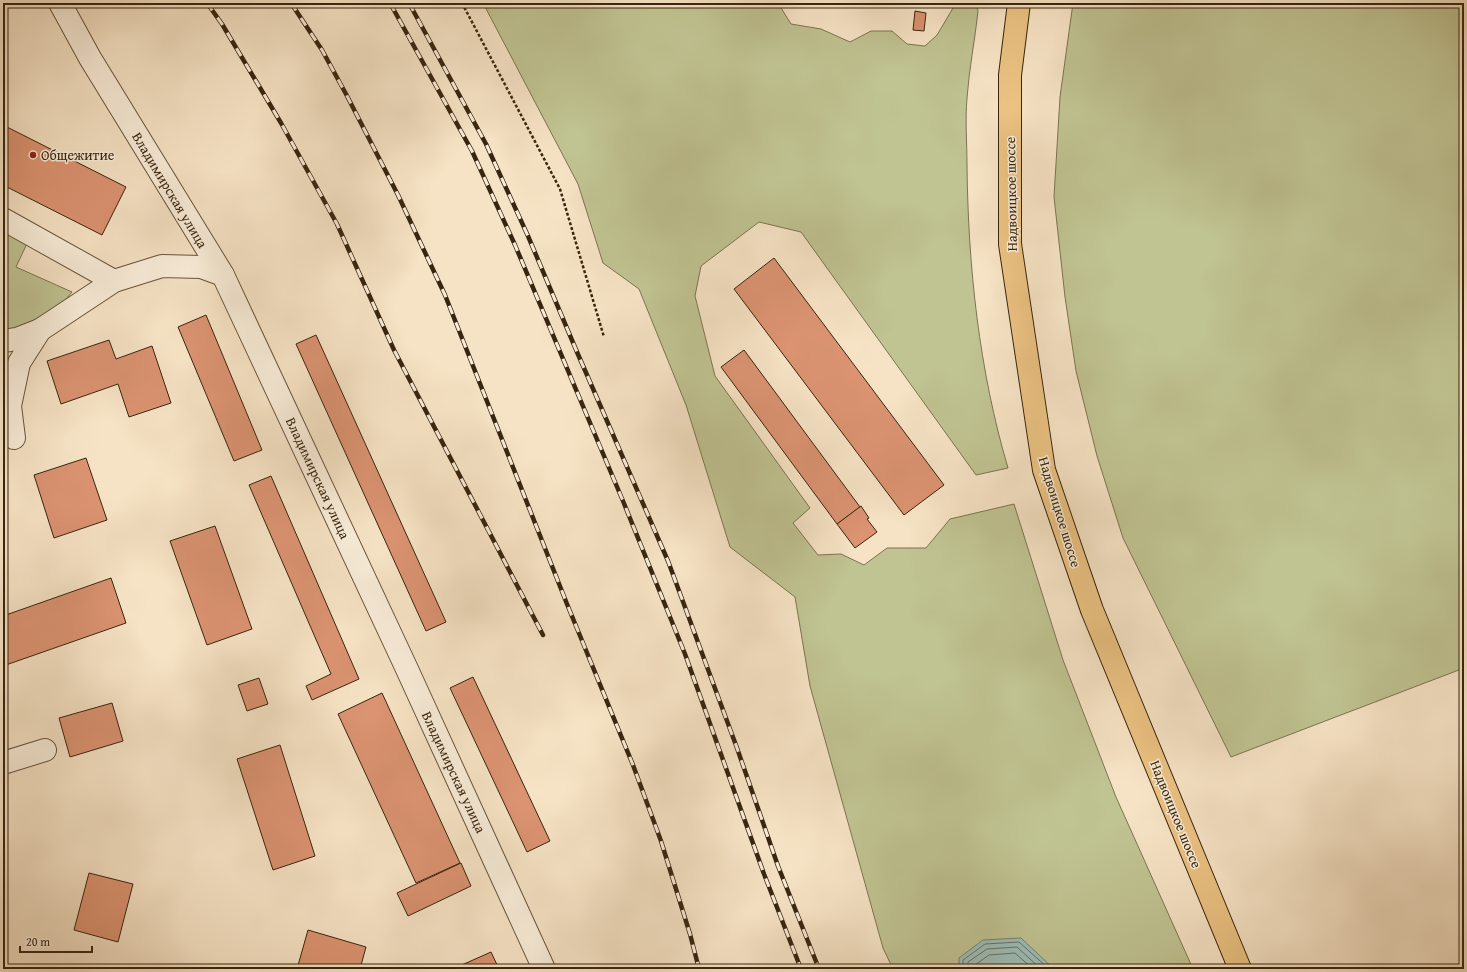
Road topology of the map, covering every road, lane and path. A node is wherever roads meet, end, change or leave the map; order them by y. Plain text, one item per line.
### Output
1 (60, 3) edge
2 (462, 3) edge
3 (1019, 3) edge
4 (3, 219) edge
5 (222, 275) junction
6 (114, 281) junction
7 (40, 330) junction
8 (604, 337) dead end
9 (3, 342) edge
10 (14, 438) dead end
11 (45, 750) dead end
12 (3, 763) edge
13 (544, 969) edge
14 (1240, 969) edge

1 - 5 street, Владимирская улица
2 - 8 path
3 - 14 main road, Надвоицкое шоссе
4 - 6 street
5 - 6 street
5 - 13 street, Владимирская улица
6 - 7 street
7 - 9 street
7 - 10 street
11 - 12 street

